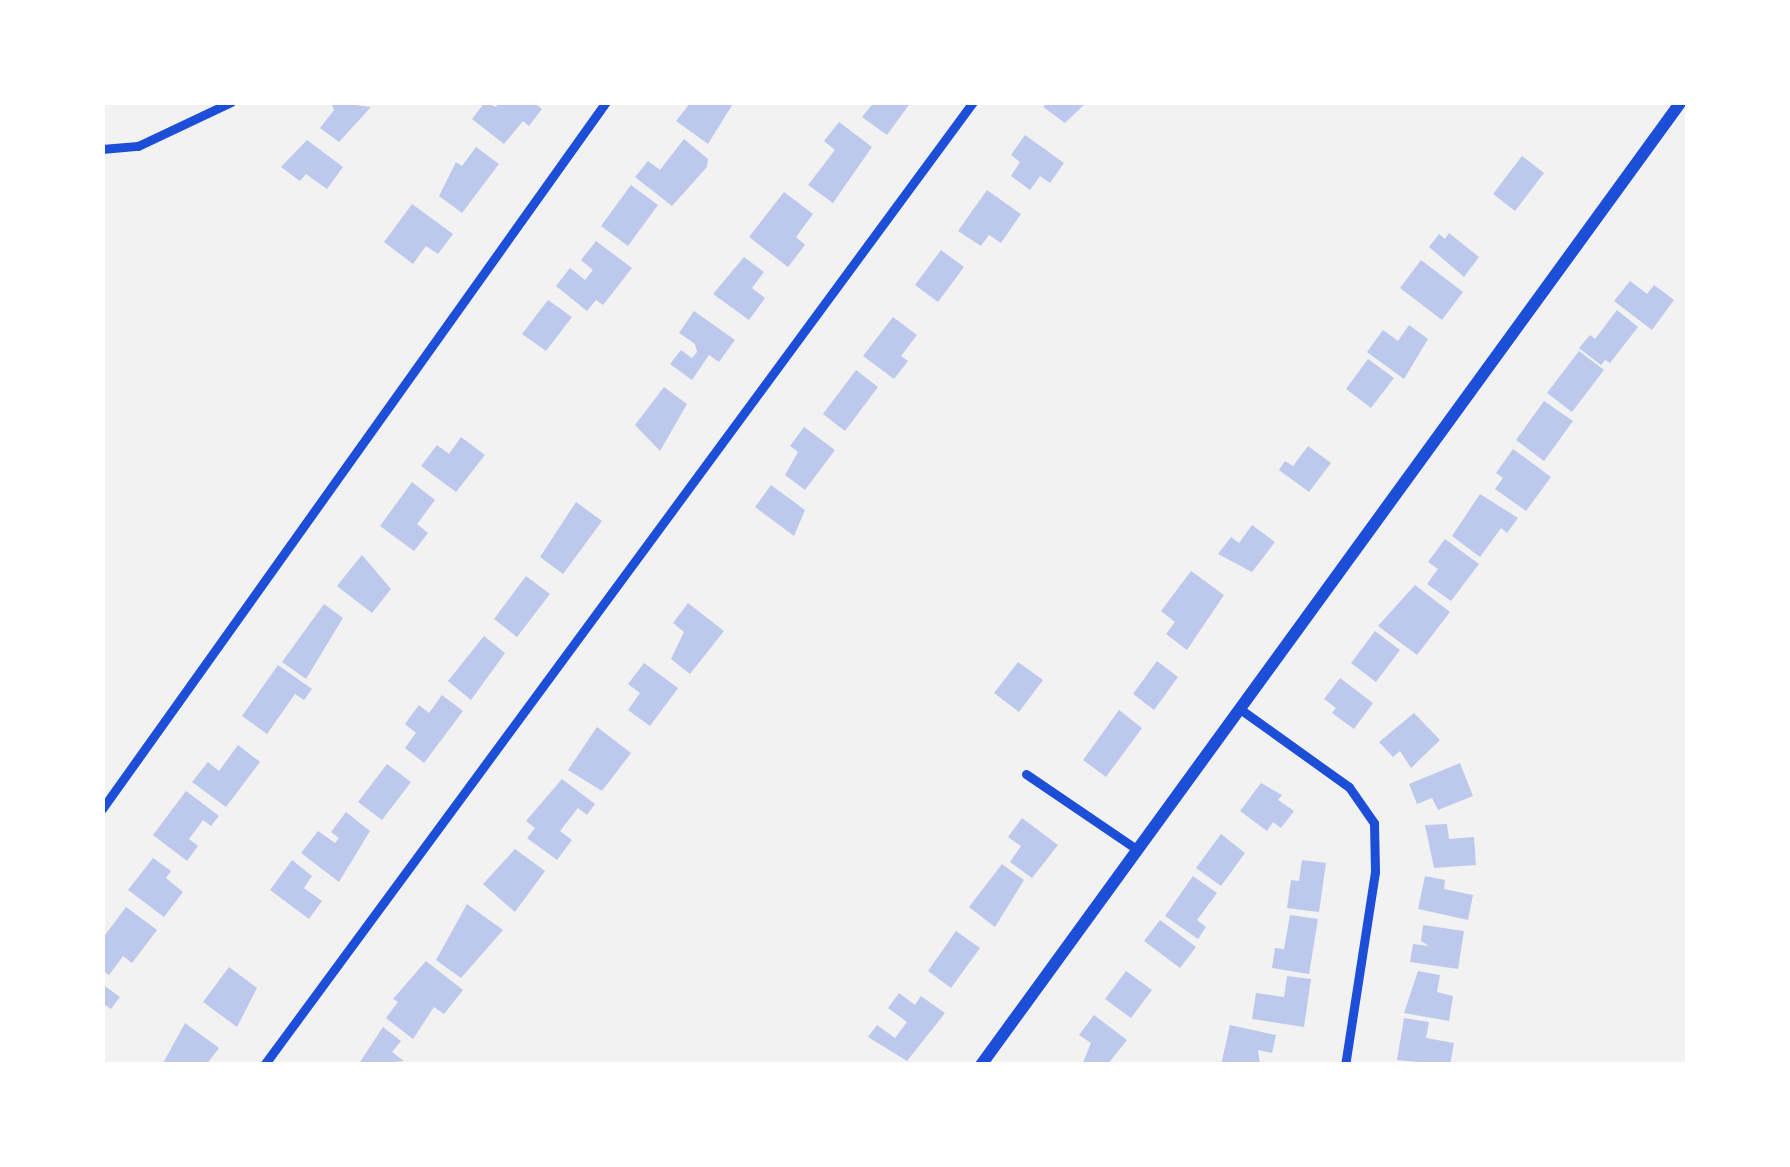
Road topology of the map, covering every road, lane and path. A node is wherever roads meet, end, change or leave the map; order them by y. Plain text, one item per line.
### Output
1 (231, 102) edge
2 (606, 102) edge
3 (973, 102) edge
4 (1681, 102) edge
5 (102, 149) edge
6 (1240, 709) junction
7 (1026, 774) dead end
8 (102, 808) edge
9 (1138, 850) junction
10 (264, 1065) edge
11 (981, 1065) edge
12 (1345, 1065) edge

1 - 5 street
2 - 8 street
3 - 10 street
4 - 6 street
6 - 9 street
6 - 12 street
7 - 9 street
9 - 11 street

